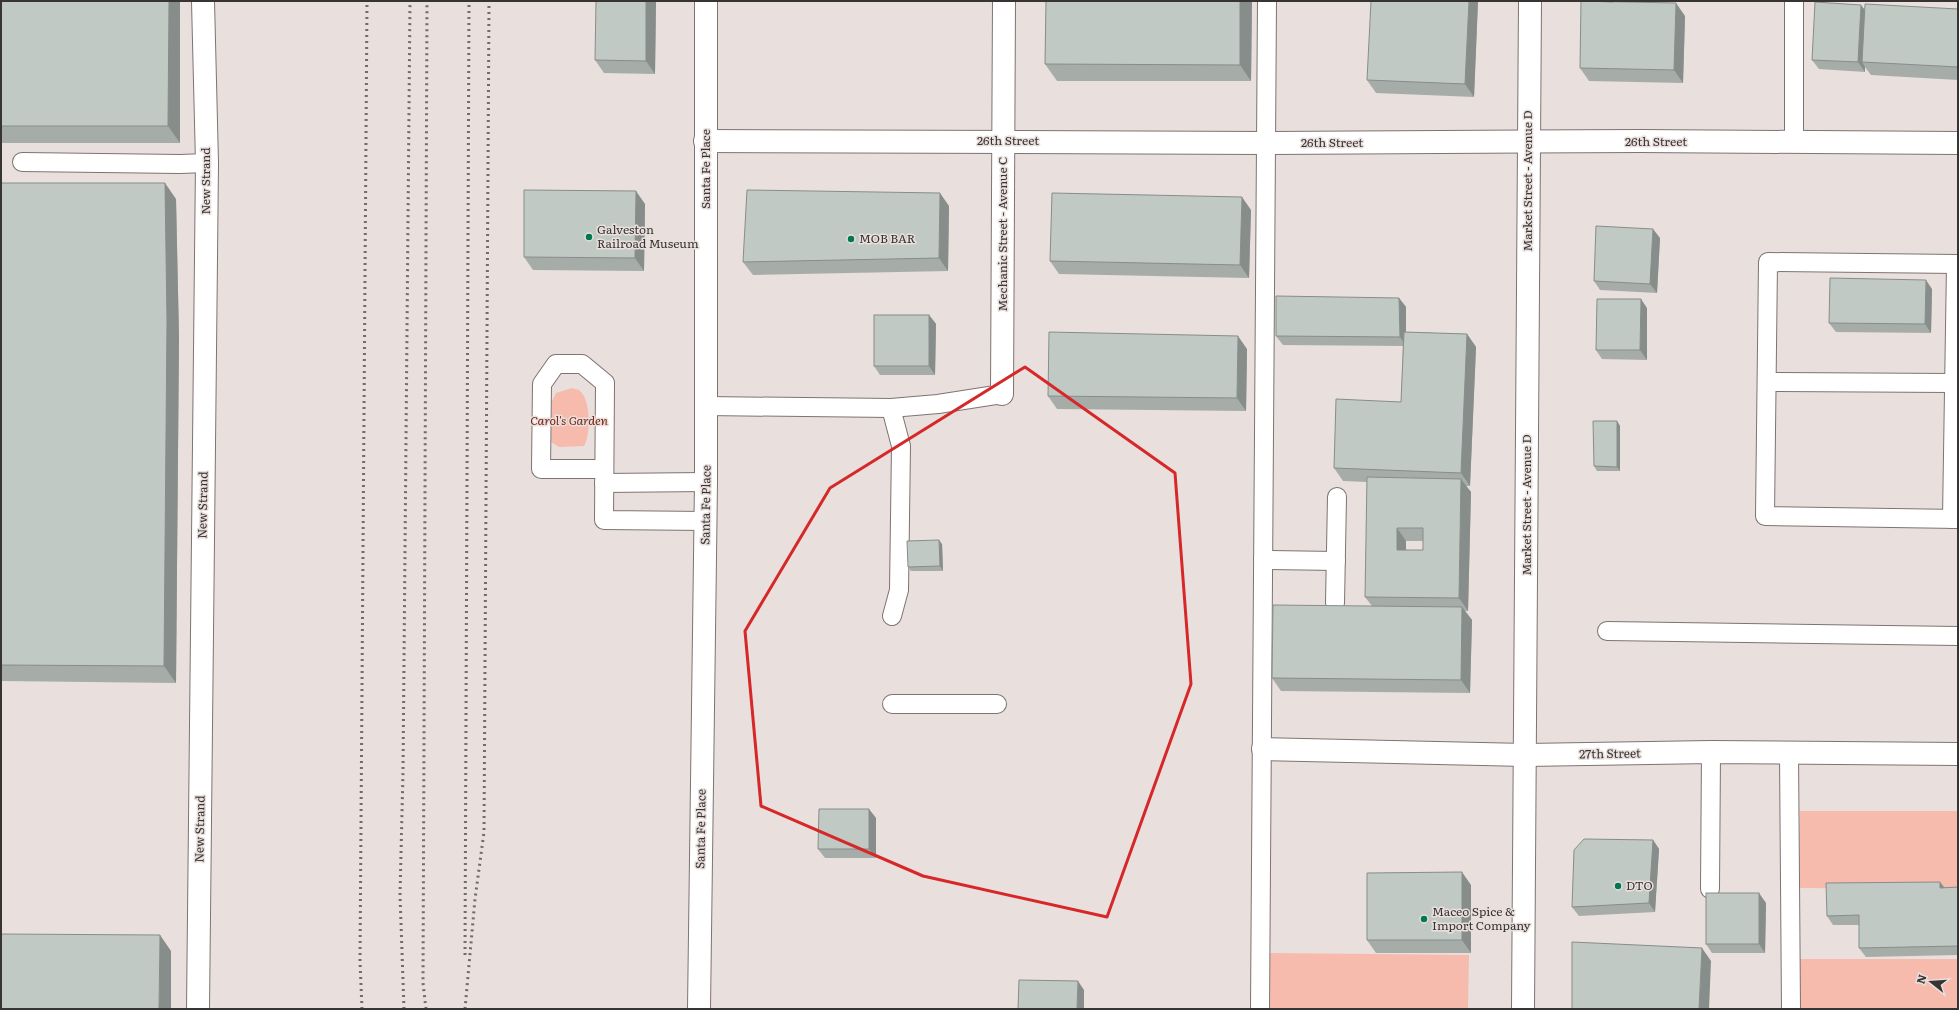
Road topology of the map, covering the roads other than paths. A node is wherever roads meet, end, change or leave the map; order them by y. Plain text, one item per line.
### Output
1 (203, 1) edge
2 (706, 1) edge
3 (1004, 1) edge
4 (1267, 1) edge
5 (1530, 1) edge
6 (1794, 1) edge
7 (705, 140) junction
8 (1004, 141) junction
9 (1794, 142) junction
10 (1266, 143) junction
11 (1528, 143) junction
12 (1958, 143) edge
13 (22, 162) dead end
14 (207, 163) junction
15 (1957, 264) edge
16 (1767, 382) junction
17 (1954, 383) junction
18 (1002, 394) joint
19 (706, 406) junction
20 (891, 408) junction
21 (604, 476) junction
22 (706, 482) junction
23 (1337, 497) dead end
24 (1955, 519) edge
25 (706, 521) junction
26 (1263, 560) junction
27 (1336, 561) junction
28 (1335, 603) dead end
29 (892, 616) dead end
30 (1607, 631) dead end
31 (1958, 636) edge
32 (892, 704) dead end
33 (998, 704) dead end
34 (1263, 749) junction
35 (1711, 752) junction
36 (1789, 753) junction
37 (1958, 754) edge
38 (1526, 755) junction
39 (1710, 889) dead end
40 (198, 1009) edge
41 (699, 1009) edge
42 (1260, 1009) edge
43 (1523, 1009) edge
44 (1791, 1009) edge

1 - 14 street, New Strand
2 - 7 street, Santa Fe Place
3 - 8 street, Mechanic Street - Avenue C
4 - 10 lane
5 - 11 street, Market Street - Avenue D
6 - 9 lane
7 - 8 street, 26th Street
7 - 19 street, Santa Fe Place
8 - 10 street, 26th Street
8 - 18 street, Mechanic Street - Avenue C
9 - 11 street, 26th Street
9 - 12 street, 26th Street
10 - 11 street, 26th Street
10 - 26 lane
11 - 38 street, Market Street - Avenue D
13 - 14 lane
14 - 40 street, New Strand
15 - 16 lane
15 - 17 lane
16 - 17 lane
16 - 24 lane
17 - 24 lane
18 - 20 lane
19 - 20 lane
19 - 22 street, Santa Fe Place
20 - 29 lane
21 - 21 lane
21 - 22 lane
21 - 25 lane
22 - 25 street, Santa Fe Place
23 - 27 lane
25 - 41 street, Santa Fe Place
26 - 27 lane
26 - 34 lane
27 - 28 lane
30 - 31 lane
32 - 33 lane
34 - 38 street, 27th Street
34 - 42 lane
35 - 36 street, 27th Street
35 - 38 street, 27th Street
35 - 39 lane
36 - 37 street, 27th Street
36 - 44 lane
38 - 43 street, Market Street - Avenue D

